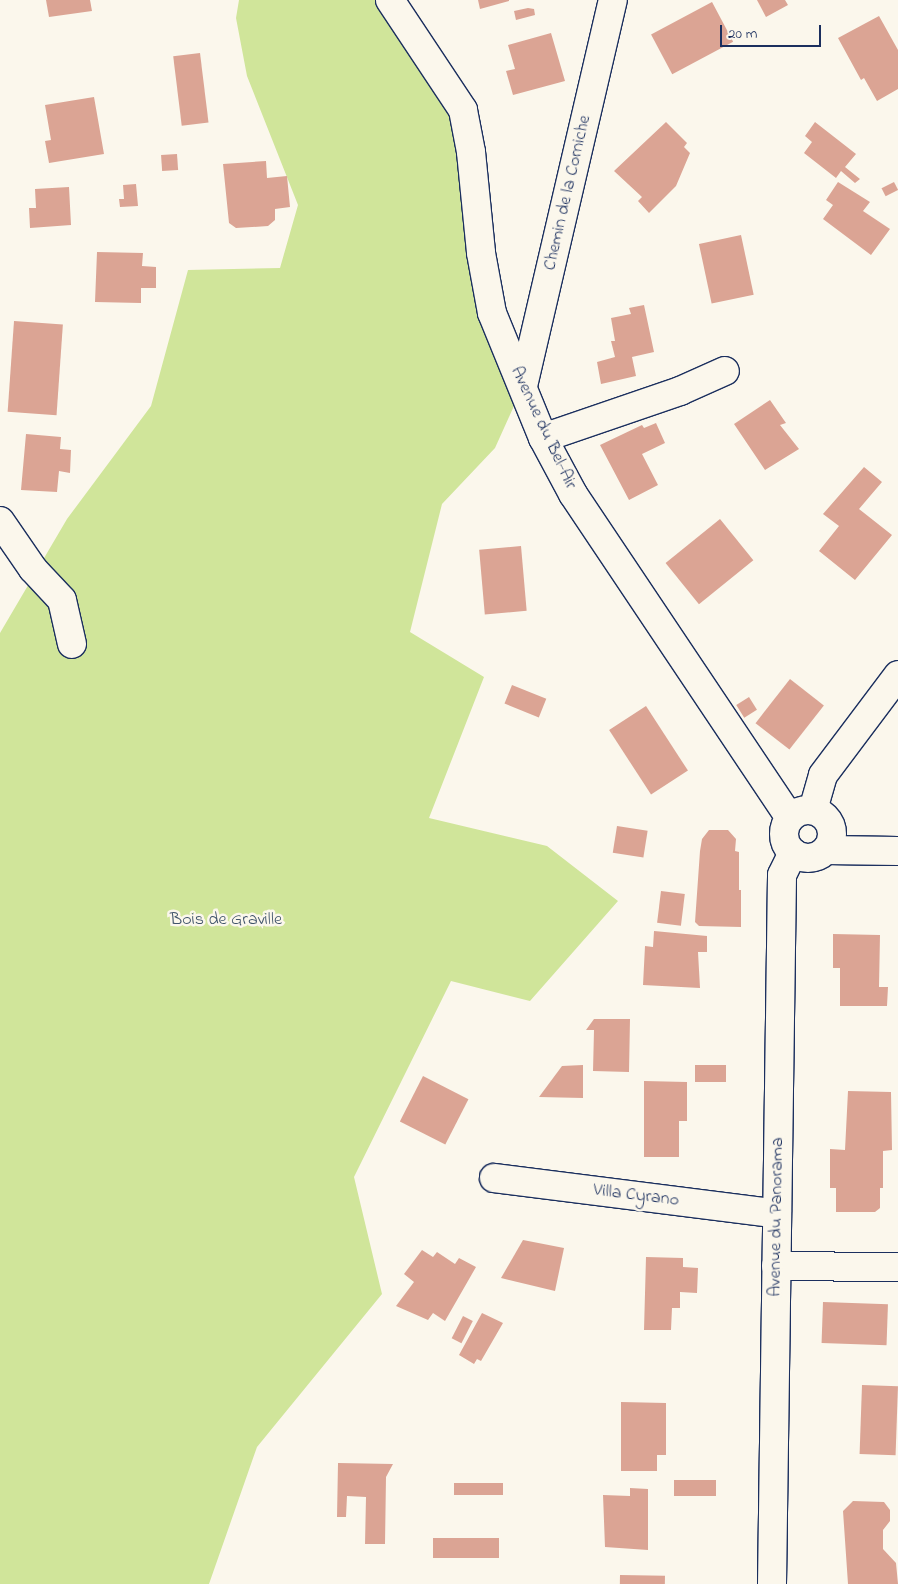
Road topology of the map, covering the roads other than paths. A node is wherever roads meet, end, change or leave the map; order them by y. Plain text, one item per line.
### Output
1 (390, 0) edge
2 (614, 0) edge
3 (725, 371) dead end
4 (523, 386) junction
5 (543, 438) junction
6 (0, 521) edge
7 (72, 644) dead end
8 (898, 676) edge
9 (802, 814) junction
10 (826, 850) junction
11 (898, 851) edge
12 (793, 852) junction
13 (494, 1178) dead end
14 (777, 1214) junction
15 (776, 1266) junction
16 (898, 1267) edge
17 (772, 1584) edge

1 - 4 street, Avenue du Bel-Air
2 - 4 street, Chemin de la Corniche
3 - 5 street
4 - 5 street, Avenue du Bel-Air
5 - 9 street, Avenue du Bel-Air
6 - 7 street
8 - 9 street
9 - 10 street
9 - 12 street
10 - 11 street
10 - 12 street
12 - 14 street, Avenue du Panorama
13 - 14 street, Villa Cyrano
14 - 15 street, Avenue du Panorama
15 - 16 street
15 - 17 street, Avenue du Panorama

